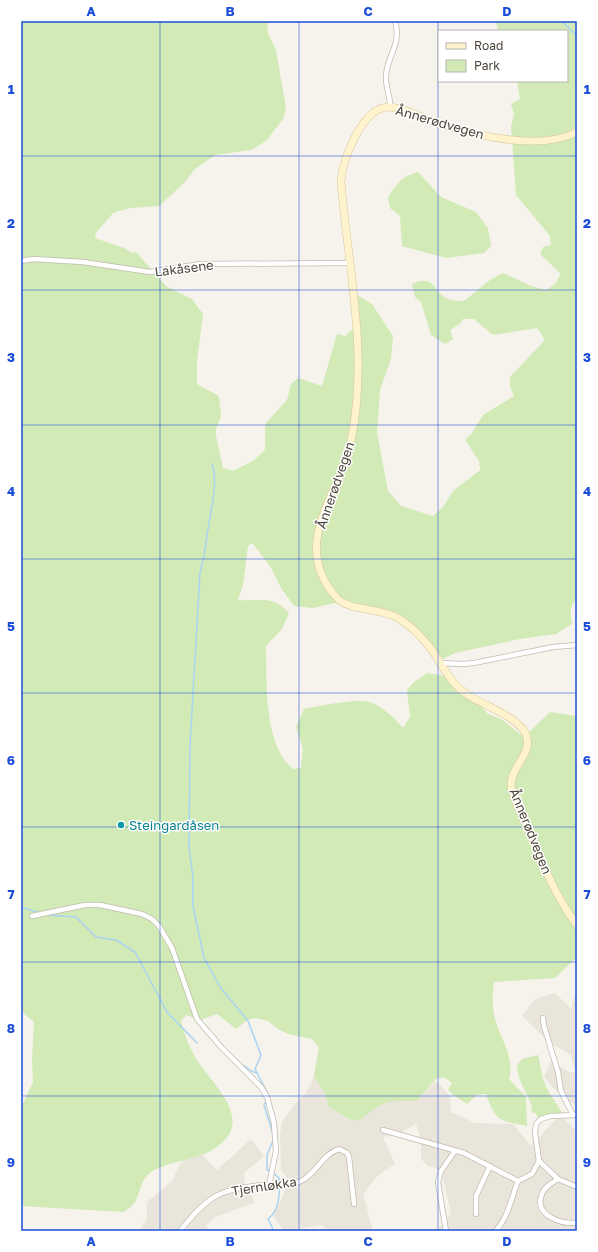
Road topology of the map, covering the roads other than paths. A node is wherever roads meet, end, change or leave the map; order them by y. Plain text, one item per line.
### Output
1 (395, 21) edge
2 (390, 107) junction
3 (577, 132) edge
4 (21, 261) edge
5 (349, 263) junction
6 (577, 645) edge
7 (440, 663) junction
8 (32, 916) dead end
9 (577, 925) edge
10 (543, 1018) dead end
11 (575, 1115) edge
12 (384, 1130) dead end
13 (455, 1151) junction
14 (539, 1160) junction
15 (490, 1166) junction
16 (558, 1179) junction
17 (518, 1181) junction
18 (269, 1185) junction
19 (577, 1187) edge
20 (354, 1204) dead end
21 (476, 1214) dead end
22 (577, 1223) edge
23 (180, 1231) edge
24 (446, 1231) edge
25 (495, 1231) edge

1 - 2 street
2 - 3 main road, Ånnerødvegen
2 - 5 main road, Ånnerødvegen
4 - 5 street, Lakåsene
5 - 7 main road, Ånnerødvegen
6 - 7 street
7 - 9 main road, Ånnerødvegen
8 - 18 street
10 - 11 street
11 - 14 street
12 - 13 street
13 - 15 street
13 - 24 street
14 - 16 street
14 - 17 street
15 - 17 street
15 - 21 street
16 - 19 street
16 - 22 street
17 - 25 street
18 - 20 street, Tjernløkka
18 - 23 street, Tjernløkka

